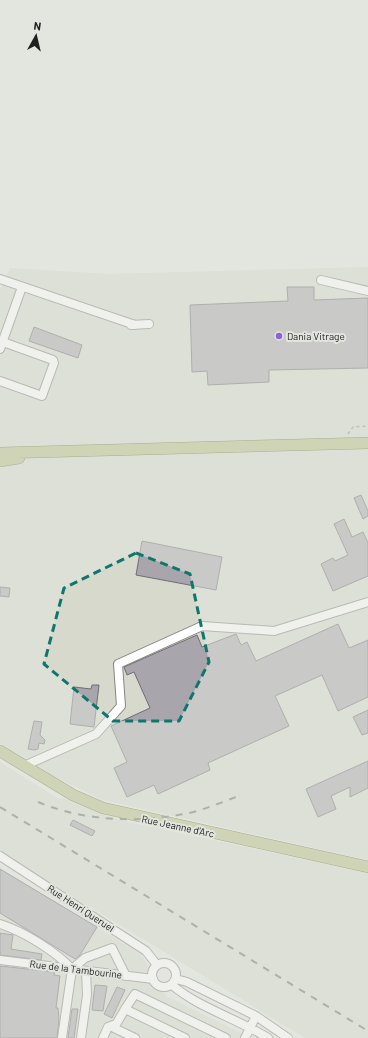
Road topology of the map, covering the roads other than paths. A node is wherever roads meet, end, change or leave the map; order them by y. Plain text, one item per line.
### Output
1 (0, 279) edge
2 (321, 280) dead end
3 (22, 287) junction
4 (368, 291) edge
5 (149, 324) dead end
6 (1, 346) edge
7 (0, 381) edge
8 (368, 443) edge
9 (0, 445) edge
10 (161, 447) junction
11 (118, 448) junction
12 (0, 452) edge
13 (0, 461) edge
14 (368, 602) edge
15 (0, 751) edge
16 (24, 766) junction
17 (0, 856) edge
18 (368, 866) edge
19 (0, 924) edge
20 (0, 960) edge
21 (157, 965) junction
22 (72, 969) junction
23 (86, 971) junction
24 (126, 976) junction
25 (153, 979) junction
26 (174, 982) junction
27 (125, 1009) junction
28 (256, 1016) junction
29 (116, 1024) junction
30 (251, 1027) junction
31 (62, 1038) edge
32 (81, 1038) edge
33 (103, 1038) edge
34 (135, 1038) edge
35 (185, 1038) edge
36 (226, 1038) edge
37 (245, 1038) edge
38 (268, 1038) edge
39 (288, 1038) edge

1 - 3 street
2 - 4 street
3 - 5 street
3 - 6 street
6 - 7 street
8 - 10 main road
9 - 11 main road
10 - 11 main road
10 - 13 main road
11 - 12 main road
14 - 16 street
15 - 16 main road, Rue Jeanne d'Arc
16 - 18 main road, Rue Jeanne d'Arc
17 - 21 street, Rue Henri Queruel
19 - 22 street
20 - 22 street, Rue de la Tambourine
21 - 25 street
21 - 26 street
22 - 23 street, Rue de la Tambourine
22 - 24 street
22 - 31 street
23 - 24 street, Rue de la Tambourine
23 - 32 street
24 - 25 street, Rue de la Tambourine
25 - 26 street
26 - 28 street
26 - 30 street
27 - 29 street
27 - 35 street
27 - 36 street
28 - 30 street
28 - 39 street
29 - 33 street
29 - 34 street
30 - 37 street
30 - 38 street

